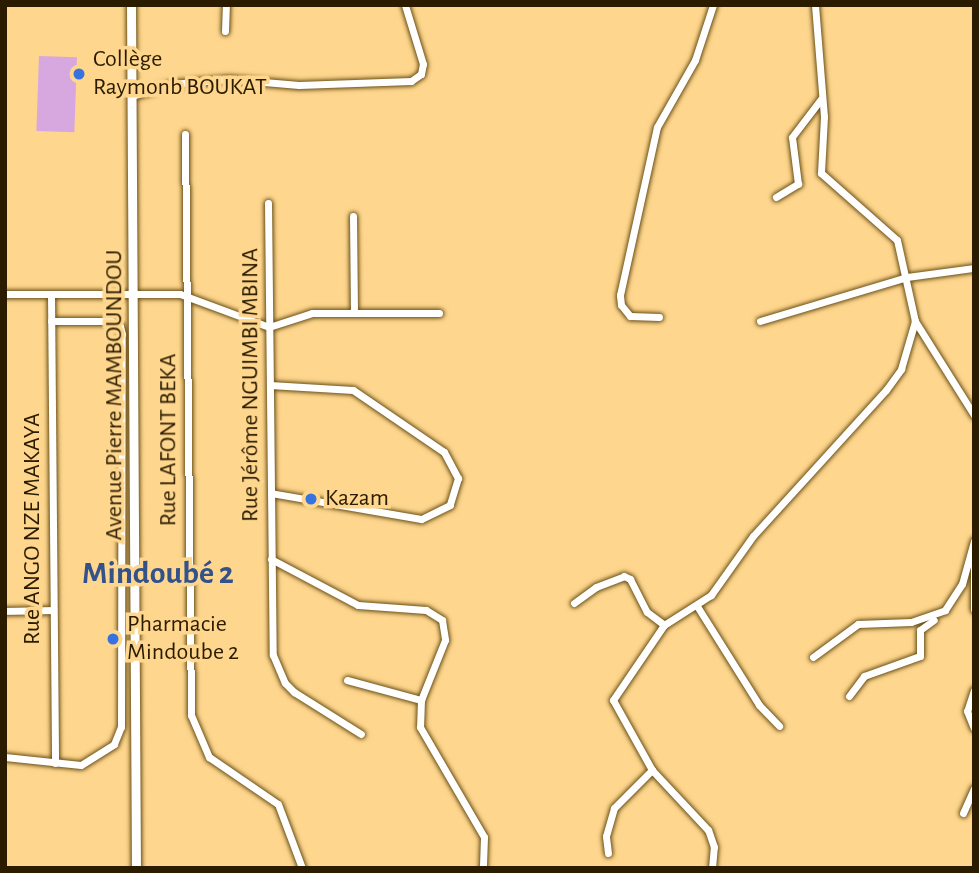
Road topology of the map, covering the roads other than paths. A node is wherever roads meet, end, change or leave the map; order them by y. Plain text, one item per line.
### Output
1 (131, 5) edge
2 (226, 5) edge
3 (405, 5) edge
4 (713, 5) edge
5 (815, 5) edge
6 (225, 31) dead end
7 (132, 96) junction
8 (822, 99) junction
9 (185, 134) dead end
10 (776, 197) dead end
11 (268, 203) dead end
12 (353, 216) dead end
13 (974, 268) edge
14 (907, 277) junction
15 (5, 294) edge
16 (51, 295) junction
17 (188, 295) junction
18 (134, 296) junction
19 (354, 313) junction
20 (439, 313) dead end
21 (659, 317) dead end
22 (51, 321) junction
23 (760, 321) dead end
24 (915, 321) junction
25 (269, 327) junction
26 (270, 385) junction
27 (974, 415) edge
28 (271, 493) junction
29 (974, 541) edge
30 (974, 557) edge
31 (271, 559) junction
32 (574, 603) dead end
33 (697, 606) junction
34 (974, 609) edge
35 (52, 610) junction
36 (5, 611) edge
37 (935, 616) junction
38 (664, 625) junction
39 (813, 657) dead end
40 (347, 680) dead end
41 (974, 690) edge
42 (849, 696) dead end
43 (421, 700) junction
44 (779, 726) dead end
45 (974, 729) edge
46 (361, 734) dead end
47 (5, 757) edge
48 (55, 764) junction
49 (652, 770) junction
50 (974, 788) edge
51 (963, 813) dead end
52 (608, 853) dead end
53 (136, 868) edge
54 (302, 868) edge
55 (482, 868) edge
56 (712, 868) edge

1 - 7 street, Avenue Pierre MAMBOUNDOU
2 - 6 street
3 - 7 street
4 - 21 street
5 - 8 street
7 - 18 street, Avenue Pierre MAMBOUNDOU
8 - 10 street
8 - 14 street
9 - 17 street, Rue LAFONT BEKA
11 - 25 street, Rue Jérôme NGUIMBI MBINA
12 - 19 street
13 - 14 street
14 - 23 street
14 - 24 street
15 - 16 street
16 - 18 street
16 - 22 street, Rue ANGO NZE MAKAYA
17 - 18 street
17 - 25 street
17 - 54 street, Rue LAFONT BEKA
18 - 53 street, Avenue Pierre MAMBOUNDOU
19 - 20 street
19 - 25 street
22 - 35 street, Rue ANGO NZE MAKAYA
22 - 48 street
24 - 27 street
24 - 33 street
25 - 26 street, Rue Jérôme NGUIMBI MBINA
26 - 28 street, Rue Jérôme NGUIMBI MBINA
26 - 28 street
28 - 31 street, Rue Jérôme NGUIMBI MBINA
29 - 37 street
30 - 34 street
31 - 43 street
31 - 46 street, Rue Jérôme NGUIMBI MBINA
32 - 38 street
33 - 38 street
33 - 44 street
35 - 36 street
35 - 48 street, Rue ANGO NZE MAKAYA
37 - 39 street
37 - 42 street
38 - 49 street
40 - 43 street
41 - 45 street
43 - 55 street
47 - 48 street
49 - 52 street
49 - 56 street
50 - 51 street

